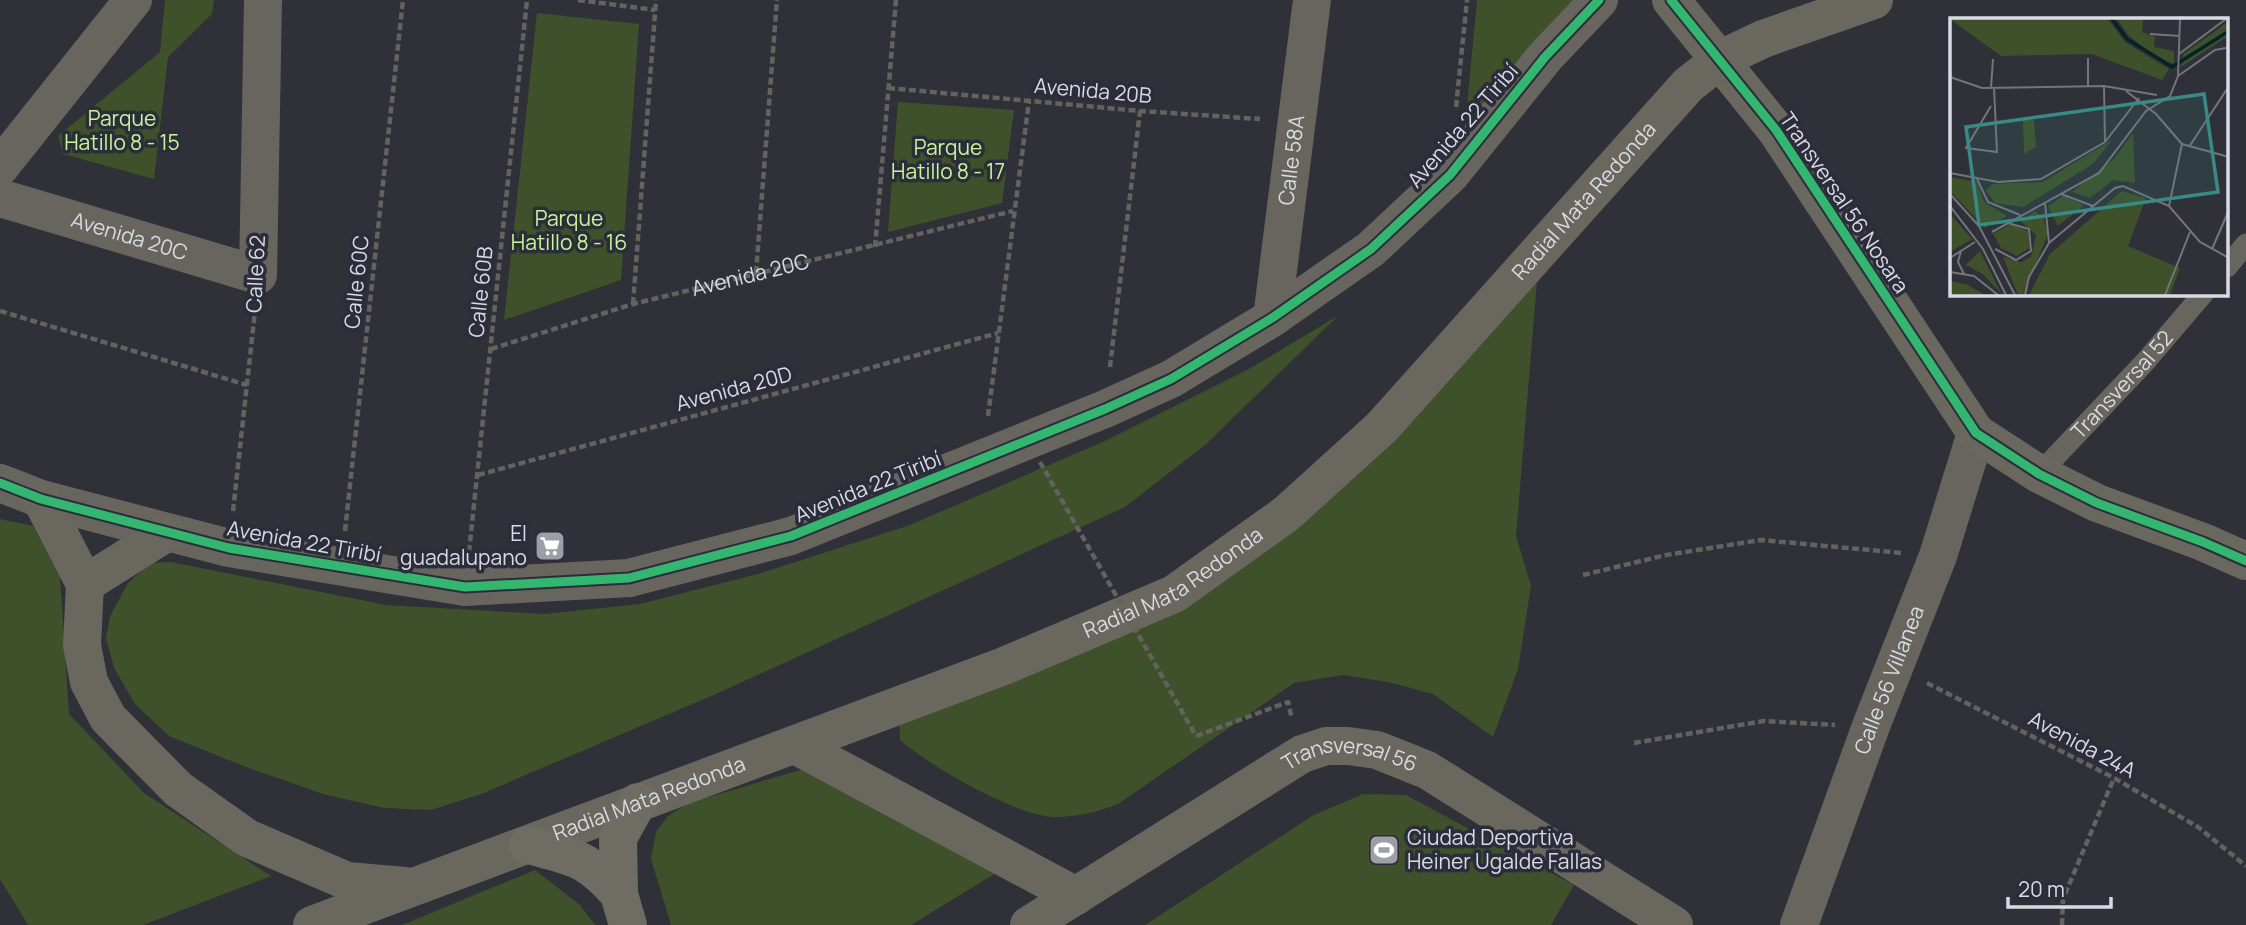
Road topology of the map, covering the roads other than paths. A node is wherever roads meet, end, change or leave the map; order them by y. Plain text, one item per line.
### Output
1 (133, 0) edge
2 (263, 0) edge
3 (1312, 0) edge
4 (1599, 0) edge
5 (1671, 0) edge
6 (1874, 0) edge
7 (0, 167) edge
8 (0, 198) edge
9 (2246, 244) edge
10 (2228, 266) edge
11 (258, 275) joint
12 (2201, 296) edge
13 (1272, 318) junction
14 (1976, 433) junction
15 (2039, 474) junction
16 (0, 483) edge
17 (41, 499) junction
18 (166, 533) junction
19 (2246, 561) edge
20 (85, 584) junction
21 (795, 745) junction
22 (638, 802) junction
23 (528, 845) junction
24 (414, 887) junction
25 (1076, 896) junction
26 (623, 910) edge
27 (312, 925) edge
28 (1029, 925) edge
29 (1674, 925) edge
30 (1799, 925) edge

1 - 7 street
2 - 11 street, Calle 62
3 - 13 street, Calle 58A
4 - 13 street, Avenida 22 Tiribí
5 - 14 main road, Transversal 56 Nosara, bridge
6 - 21 main road, Radial Mata Redonda
8 - 11 street, Avenida 20C
9 - 10 lane
12 - 15 lane, Transversal 52
13 - 18 street, Avenida 22 Tiribí
14 - 15 main road
14 - 30 street, Calle 56 Villanea
15 - 19 main road
16 - 17 street, Avenida 22 Tiribí
17 - 18 street, Avenida 22 Tiribí
17 - 20 main road
18 - 20 main road
20 - 24 main road
21 - 22 main road, Radial Mata Redonda
21 - 25 main road
22 - 23 main road, Radial Mata Redonda
22 - 26 highway
23 - 24 main road, Radial Mata Redonda
23 - 26 highway
24 - 27 main road, Radial Mata Redonda
25 - 28 main road, Transversal 56
25 - 29 main road, Transversal 56

